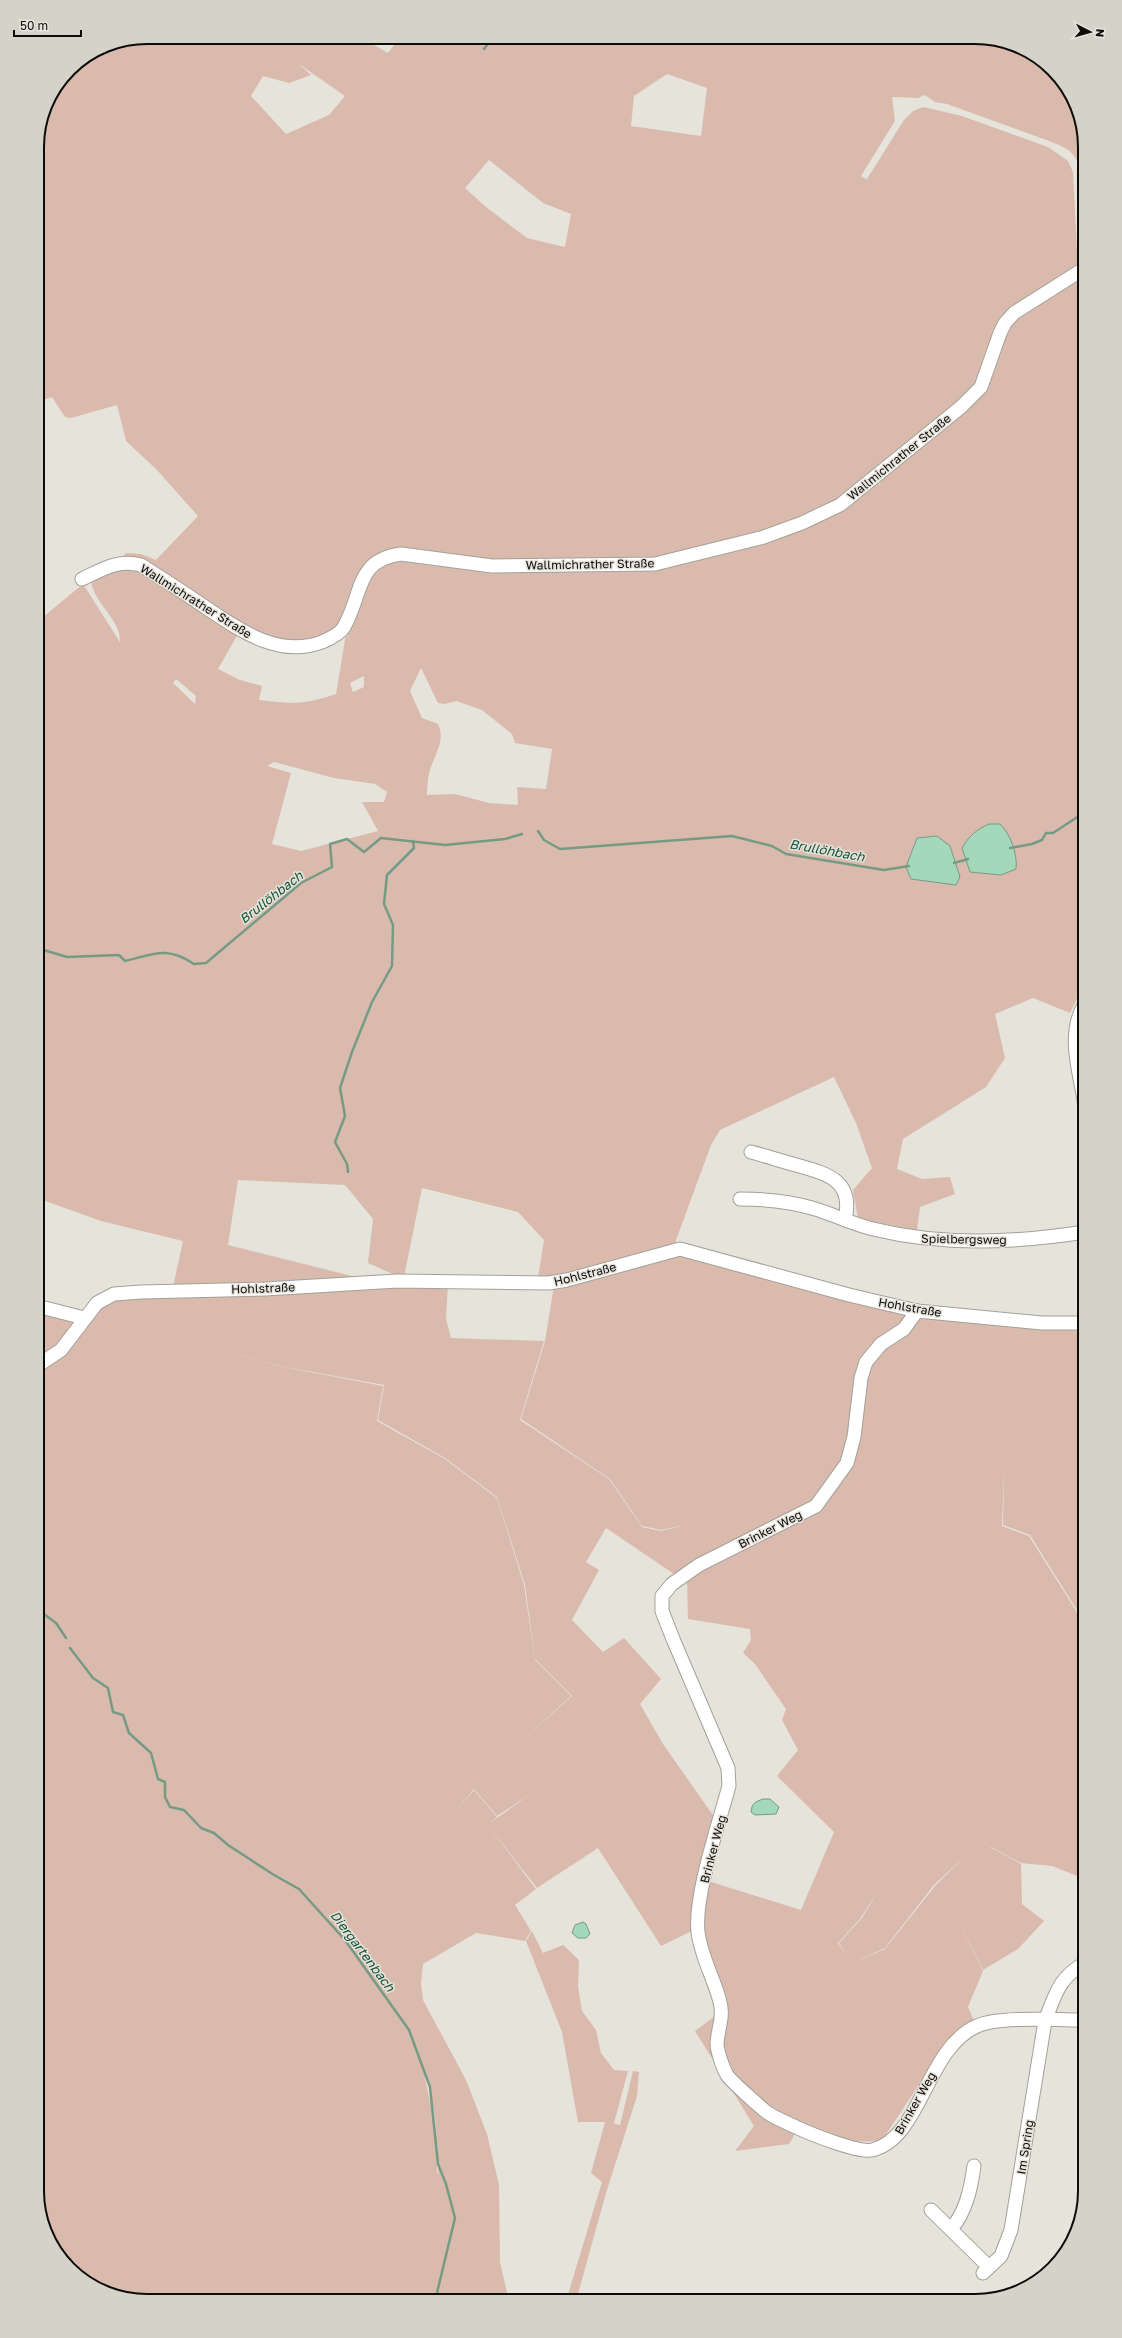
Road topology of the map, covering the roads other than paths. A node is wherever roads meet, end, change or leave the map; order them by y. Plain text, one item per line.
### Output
1 (1078, 272) edge
2 (82, 579) dead end
3 (1078, 1019) edge
4 (1078, 1065) edge
5 (751, 1152) dead end
6 (740, 1199) dead end
7 (845, 1220) junction
8 (1078, 1233) edge
9 (44, 1308) edge
10 (917, 1311) junction
11 (84, 1318) junction
12 (1078, 1323) edge
13 (44, 1361) edge
14 (1078, 1967) edge
15 (1078, 2020) edge
16 (1045, 2021) junction
17 (974, 2166) dead end
18 (931, 2210) dead end
19 (951, 2229) junction

1 - 2 street, Wallmichrather Straße
3 - 4 street
5 - 7 street
6 - 7 street, Spielbergsweg
7 - 8 street, Spielbergsweg
9 - 11 street
10 - 11 street, Hohlstraße
10 - 12 street, Hohlstraße
10 - 16 street, Brinker Weg
11 - 13 street, Hohlstraße
14 - 16 street, Im Spring
15 - 16 street, Brinker Weg
16 - 19 street, Im Spring
17 - 19 street
18 - 19 street, Im Spring

